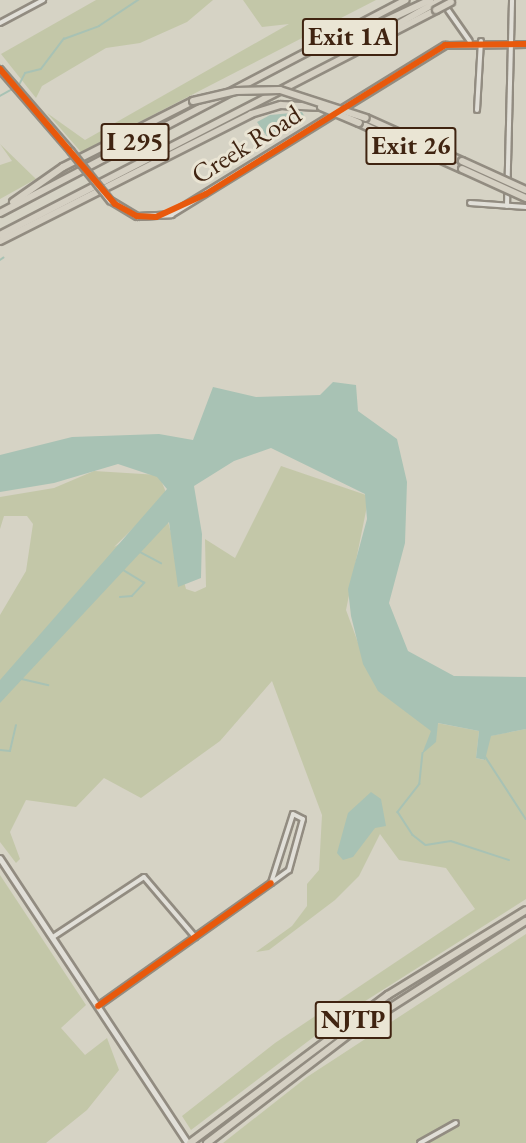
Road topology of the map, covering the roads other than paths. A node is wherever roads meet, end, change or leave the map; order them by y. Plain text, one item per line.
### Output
1 (43, 0) edge
2 (406, 0) edge
3 (440, 0) edge
4 (512, 0) edge
5 (453, 1) edge
6 (432, 4) edge
7 (448, 10) dead end
8 (0, 23) edge
9 (470, 41) junction
10 (481, 41) junction
11 (514, 43) junction
12 (526, 44) edge
13 (0, 69) edge
14 (271, 74) junction
15 (477, 110) dead end
16 (462, 165) junction
17 (526, 190) edge
18 (526, 198) edge
19 (470, 203) dead end
20 (507, 206) junction
21 (526, 207) edge
22 (0, 212) edge
23 (0, 235) edge
24 (0, 241) edge
25 (0, 858) edge
26 (271, 883) junction
27 (526, 910) edge
28 (526, 921) edge
29 (53, 937) junction
30 (195, 937) junction
31 (98, 1006) junction
32 (456, 1123) dead end
33 (189, 1143) edge
34 (207, 1143) edge
35 (420, 1143) edge

1 - 8 street
2 - 14 highway, I 295
3 - 6 highway
4 - 11 street
5 - 6 highway, I 295, bridge
6 - 14 highway, Exit 1A
6 - 23 highway, I 295
7 - 9 street
9 - 10 street, Creek Road
9 - 13 street, Creek Road, bridge
10 - 11 street, Creek Road
10 - 15 street
11 - 12 street, Creek Road
11 - 20 street
14 - 22 highway, I 295
16 - 17 highway, bridge
16 - 18 highway, Exit 26, bridge
16 - 22 highway, bridge
16 - 24 highway, Exit 26, bridge
19 - 20 street
20 - 21 street
25 - 29 street
26 - 26 street
26 - 30 street
27 - 33 highway, NJTP
28 - 34 highway, NJTP
29 - 30 street
29 - 31 street
30 - 31 street
31 - 33 street
32 - 35 street

